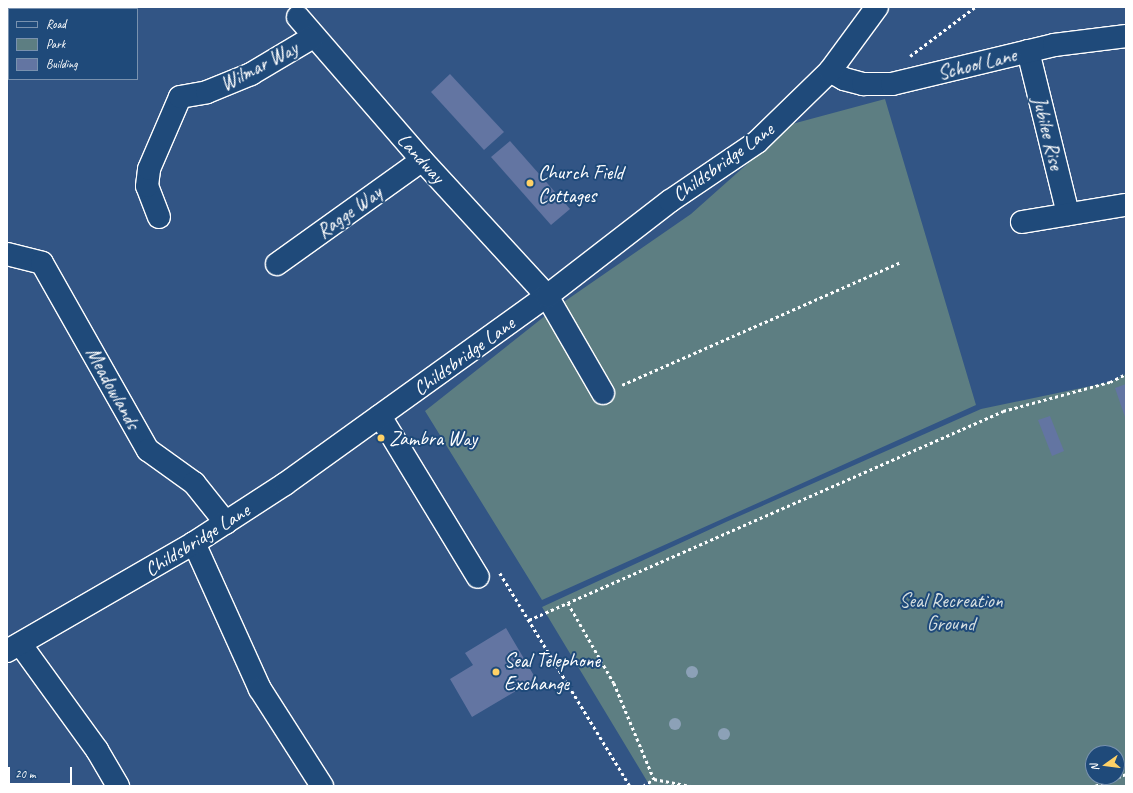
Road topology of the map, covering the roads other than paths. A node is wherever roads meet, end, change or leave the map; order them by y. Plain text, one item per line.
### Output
1 (877, 7) edge
2 (298, 17) dead end
3 (1126, 36) edge
4 (312, 37) junction
5 (1028, 51) junction
6 (826, 75) junction
7 (422, 160) junction
8 (1125, 205) dead end
9 (1068, 214) junction
10 (159, 217) dead end
11 (1022, 222) dead end
12 (7, 254) edge
13 (277, 264) dead end
14 (547, 296) junction
15 (603, 393) road end
16 (380, 416) junction
17 (226, 523) junction
18 (194, 542) junction
19 (487, 572) road end
20 (11, 646) edge
21 (118, 786) edge
22 (322, 786) edge

1 - 6 street, Childsbridge Lane
2 - 4 street, Landway
3 - 5 street, School Lane
4 - 7 street, Landway
4 - 10 street, Wilmar Way
5 - 6 street, School Lane
5 - 9 street, Jubilee Rise
6 - 14 street, Childsbridge Lane
7 - 13 street, Ragge Way
7 - 14 street, Landway
8 - 9 street
9 - 11 street
12 - 17 street, Meadowlands
14 - 15 street, Landway
14 - 16 street, Childsbridge Lane
16 - 17 street, Childsbridge Lane
16 - 19 street
17 - 18 street, Childsbridge Lane
18 - 20 street, Childsbridge Lane
18 - 22 street
20 - 21 street

